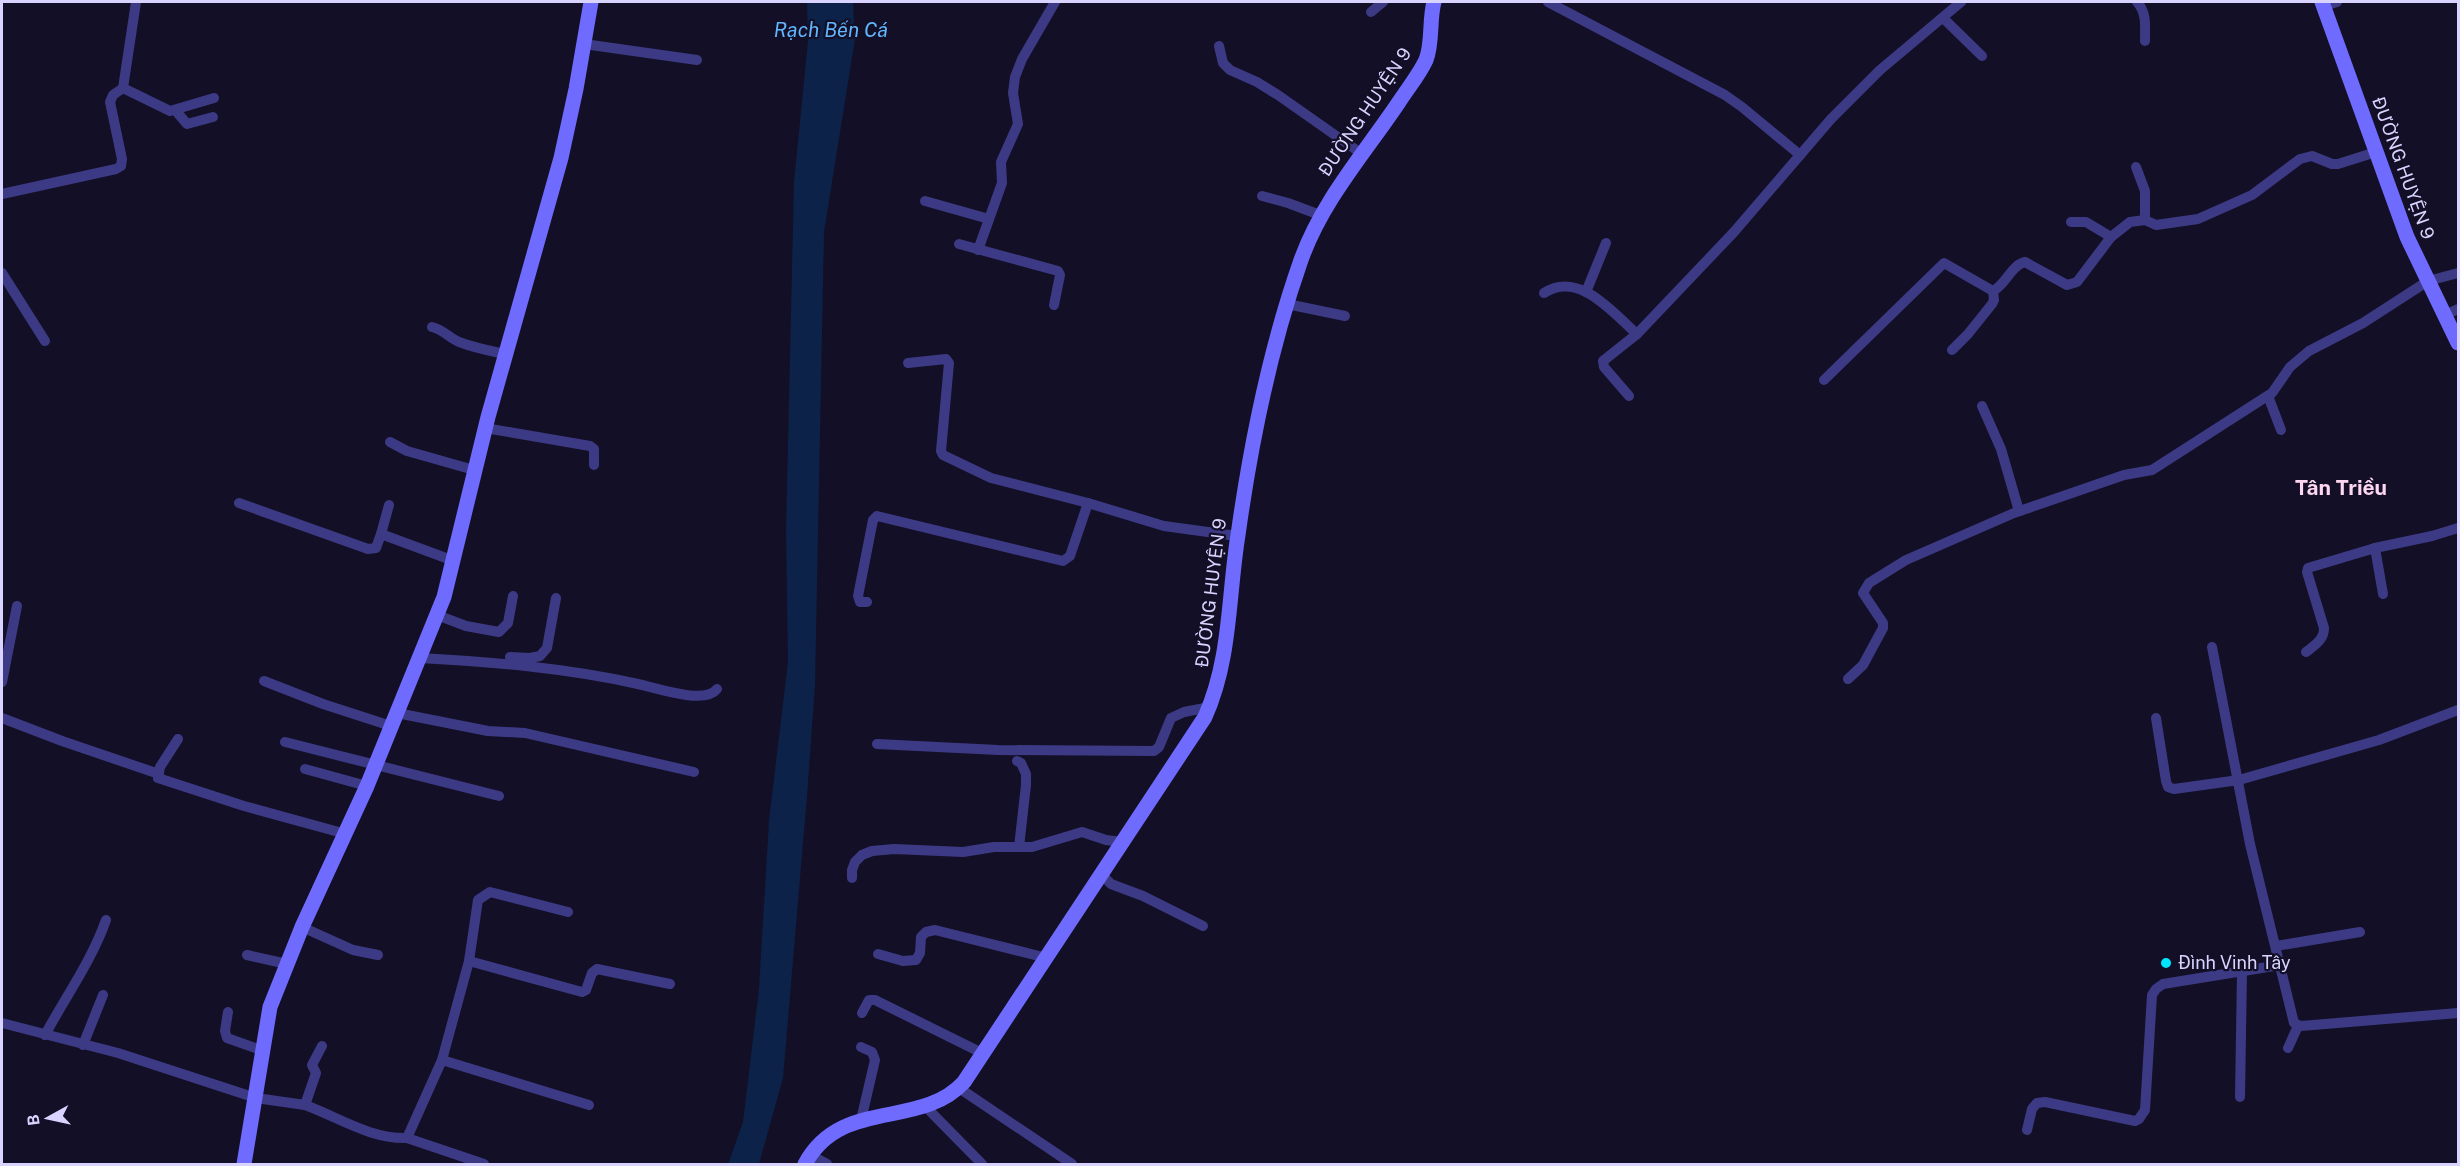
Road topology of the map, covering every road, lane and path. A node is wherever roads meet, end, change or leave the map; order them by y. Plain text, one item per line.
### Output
1 (136, 2) edge
2 (591, 2) edge
3 (1055, 2) edge
4 (1383, 2) edge
5 (1434, 2) edge
6 (1548, 2) edge
7 (1961, 2) edge
8 (2137, 2) edge
9 (2328, 3) edge
10 (1371, 12) dead end
11 (1943, 18) junction
12 (2145, 41) dead end
13 (584, 44) junction
14 (1219, 46) dead end
15 (1982, 56) dead end
16 (697, 60) dead end
17 (123, 88) junction
18 (214, 98) dead end
19 (176, 111) junction
20 (213, 117) dead end
21 (2376, 152) junction
22 (1362, 154) junction
23 (1800, 155) junction
24 (2136, 167) dead end
25 (2, 194) edge
26 (1262, 196) dead end
27 (926, 201) dead end
28 (1320, 215) junction
29 (989, 219) junction
30 (2145, 219) junction
31 (2071, 222) dead end
32 (2111, 237) junction
33 (1606, 243) dead end
34 (959, 244) dead end
35 (978, 250) junction
36 (2, 273) edge
37 (2458, 273) edge
38 (2428, 281) junction
39 (1993, 291) junction
40 (1586, 292) junction
41 (1544, 293) dead end
42 (1054, 304) dead end
43 (1287, 304) junction
44 (2452, 312) edge
45 (1345, 316) dead end
46 (432, 327) dead end
47 (1637, 334) junction
48 (45, 341) dead end
49 (2458, 343) edge
50 (1952, 350) dead end
51 (506, 354) junction
52 (908, 363) dead end
53 (1824, 380) dead end
54 (1629, 396) dead end
55 (2268, 396) junction
56 (1982, 406) dead end
57 (485, 428) junction
58 (2281, 430) dead end
59 (390, 442) dead end
60 (594, 465) dead end
61 (474, 470) junction
62 (239, 503) dead end
63 (1088, 503) junction
64 (389, 505) dead end
65 (2019, 511) junction
66 (2458, 528) edge
67 (381, 534) junction
68 (1237, 536) junction
69 (2375, 548) junction
70 (454, 561) junction
71 (2383, 594) dead end
72 (513, 596) dead end
73 (556, 598) dead end
74 (867, 602) dead end
75 (16, 606) dead end
76 (437, 615) junction
77 (2212, 647) dead end
78 (2306, 652) dead end
79 (422, 656) junction
80 (1848, 679) dead end
81 (264, 681) dead end
82 (2, 682) edge
83 (717, 689) dead end
84 (1210, 707) junction
85 (2458, 710) edge
86 (2, 718) edge
87 (2156, 718) dead end
88 (394, 720) junction
89 (178, 739) dead end
90 (285, 742) dead end
91 (877, 744) dead end
92 (1017, 761) dead end
93 (376, 764) junction
94 (305, 769) dead end
95 (694, 772) dead end
96 (159, 774) junction
97 (2239, 780) junction
98 (367, 786) junction
99 (499, 796) dead end
100 (346, 834) junction
101 (1122, 843) junction
102 (1019, 847) junction
103 (1101, 874) junction
104 (852, 878) dead end
105 (568, 912) dead end
106 (106, 920) dead end
107 (1203, 926) dead end
108 (303, 927) junction
109 (2360, 932) dead end
110 (2276, 946) junction
111 (878, 954) dead end
112 (247, 955) dead end
113 (378, 955) dead end
114 (1047, 958) junction
115 (469, 961) junction
116 (287, 964) junction
117 (2280, 965) junction
118 (2242, 971) junction
119 (670, 984) dead end
120 (103, 994) dead end
121 (228, 1012) dead end
122 (2458, 1012) edge
123 (862, 1013) dead end
124 (2, 1023) edge
125 (2298, 1026) junction
126 (45, 1035) junction
127 (83, 1045) junction
128 (322, 1046) dead end
129 (861, 1047) dead end
130 (2288, 1048) dead end
131 (261, 1050) junction
132 (984, 1054) junction
133 (442, 1060) junction
134 (959, 1088) junction
135 (2240, 1097) dead end
136 (256, 1098) junction
137 (304, 1105) junction
138 (590, 1105) dead end
139 (925, 1106) junction
140 (861, 1120) junction
141 (2027, 1130) dead end
142 (407, 1138) junction
143 (815, 1161) edge
144 (244, 1164) edge
145 (484, 1164) edge
146 (982, 1164) edge
147 (1072, 1164) edge

1 - 17 street
2 - 13 street
3 - 29 street
4 - 10 street
5 - 22 street, ĐƯỜNG HUYỆN 9
6 - 23 street
7 - 11 street
8 - 12 street
9 - 21 street, ĐƯỜNG HUYỆN 9
11 - 15 street
11 - 23 street
13 - 16 street
13 - 51 street
14 - 22 street
17 - 19 street
17 - 25 street
18 - 19 street
19 - 20 street
21 - 30 street
21 - 38 street, ĐƯỜNG HUYỆN 9
22 - 28 street, ĐƯỜNG HUYỆN 9
23 - 47 street
24 - 30 street
26 - 28 street
27 - 29 street
28 - 43 street, ĐƯỜNG HUYỆN 9
29 - 35 street
30 - 32 street
31 - 32 street
32 - 39 street
33 - 40 street
34 - 35 street
35 - 42 street
36 - 48 street
37 - 38 street
38 - 44 street, ĐƯỜNG HUYỆN 9
38 - 55 street
39 - 50 street
39 - 53 street
40 - 41 street
40 - 47 street
43 - 45 street
43 - 68 street, ĐƯỜNG HUYỆN 9
44 - 49 street, ĐƯỜNG HUYỆN 9
46 - 51 street
47 - 54 street
51 - 57 street
52 - 63 street
55 - 58 street
55 - 65 street
56 - 65 street
57 - 60 street
57 - 61 street
59 - 61 street
61 - 70 street
62 - 67 street
63 - 68 street
63 - 74 street
64 - 67 street
65 - 80 street
66 - 69 street
67 - 70 street
68 - 84 street, ĐƯỜNG HUYỆN 9
69 - 71 street
69 - 78 street
70 - 76 street
72 - 76 street
73 - 79 street
75 - 82 street
76 - 79 street
77 - 97 street
79 - 83 street
79 - 88 street
81 - 88 street
84 - 91 street
84 - 101 street, ĐƯỜNG HUYỆN 9
85 - 97 street
86 - 96 street
87 - 97 street
88 - 93 street
88 - 95 street
89 - 96 street
90 - 93 street
92 - 102 street
93 - 98 street
93 - 99 street
94 - 98 street
96 - 100 street
97 - 110 street
98 - 100 street
100 - 108 street
101 - 102 street
101 - 103 street, ĐƯỜNG HUYỆN 9
102 - 104 street
103 - 107 street
103 - 114 street, ĐƯỜNG HUYỆN 9
105 - 115 street
106 - 126 street
108 - 113 street
108 - 116 street
109 - 110 street
110 - 117 street
111 - 114 street
112 - 116 street
114 - 132 street, ĐƯỜNG HUYỆN 9
115 - 119 street
115 - 133 street
116 - 131 street
117 - 118 street
117 - 125 street
118 - 135 street
118 - 141 street
120 - 127 street
121 - 131 street
122 - 125 street
123 - 132 street
124 - 126 street
125 - 130 street
126 - 127 street
127 - 136 street
128 - 137 street
129 - 140 street
131 - 136 street
132 - 134 street, ĐƯỜNG HUYỆN 9
133 - 138 street
133 - 142 street
134 - 139 street, ĐƯỜNG HUYỆN 9
134 - 147 street
136 - 137 street
136 - 144 street
137 - 142 street
139 - 140 street, ĐƯỜNG HUYỆN 9
139 - 146 street
140 - 143 street, ĐƯỜNG HUYỆN 9
142 - 145 street

